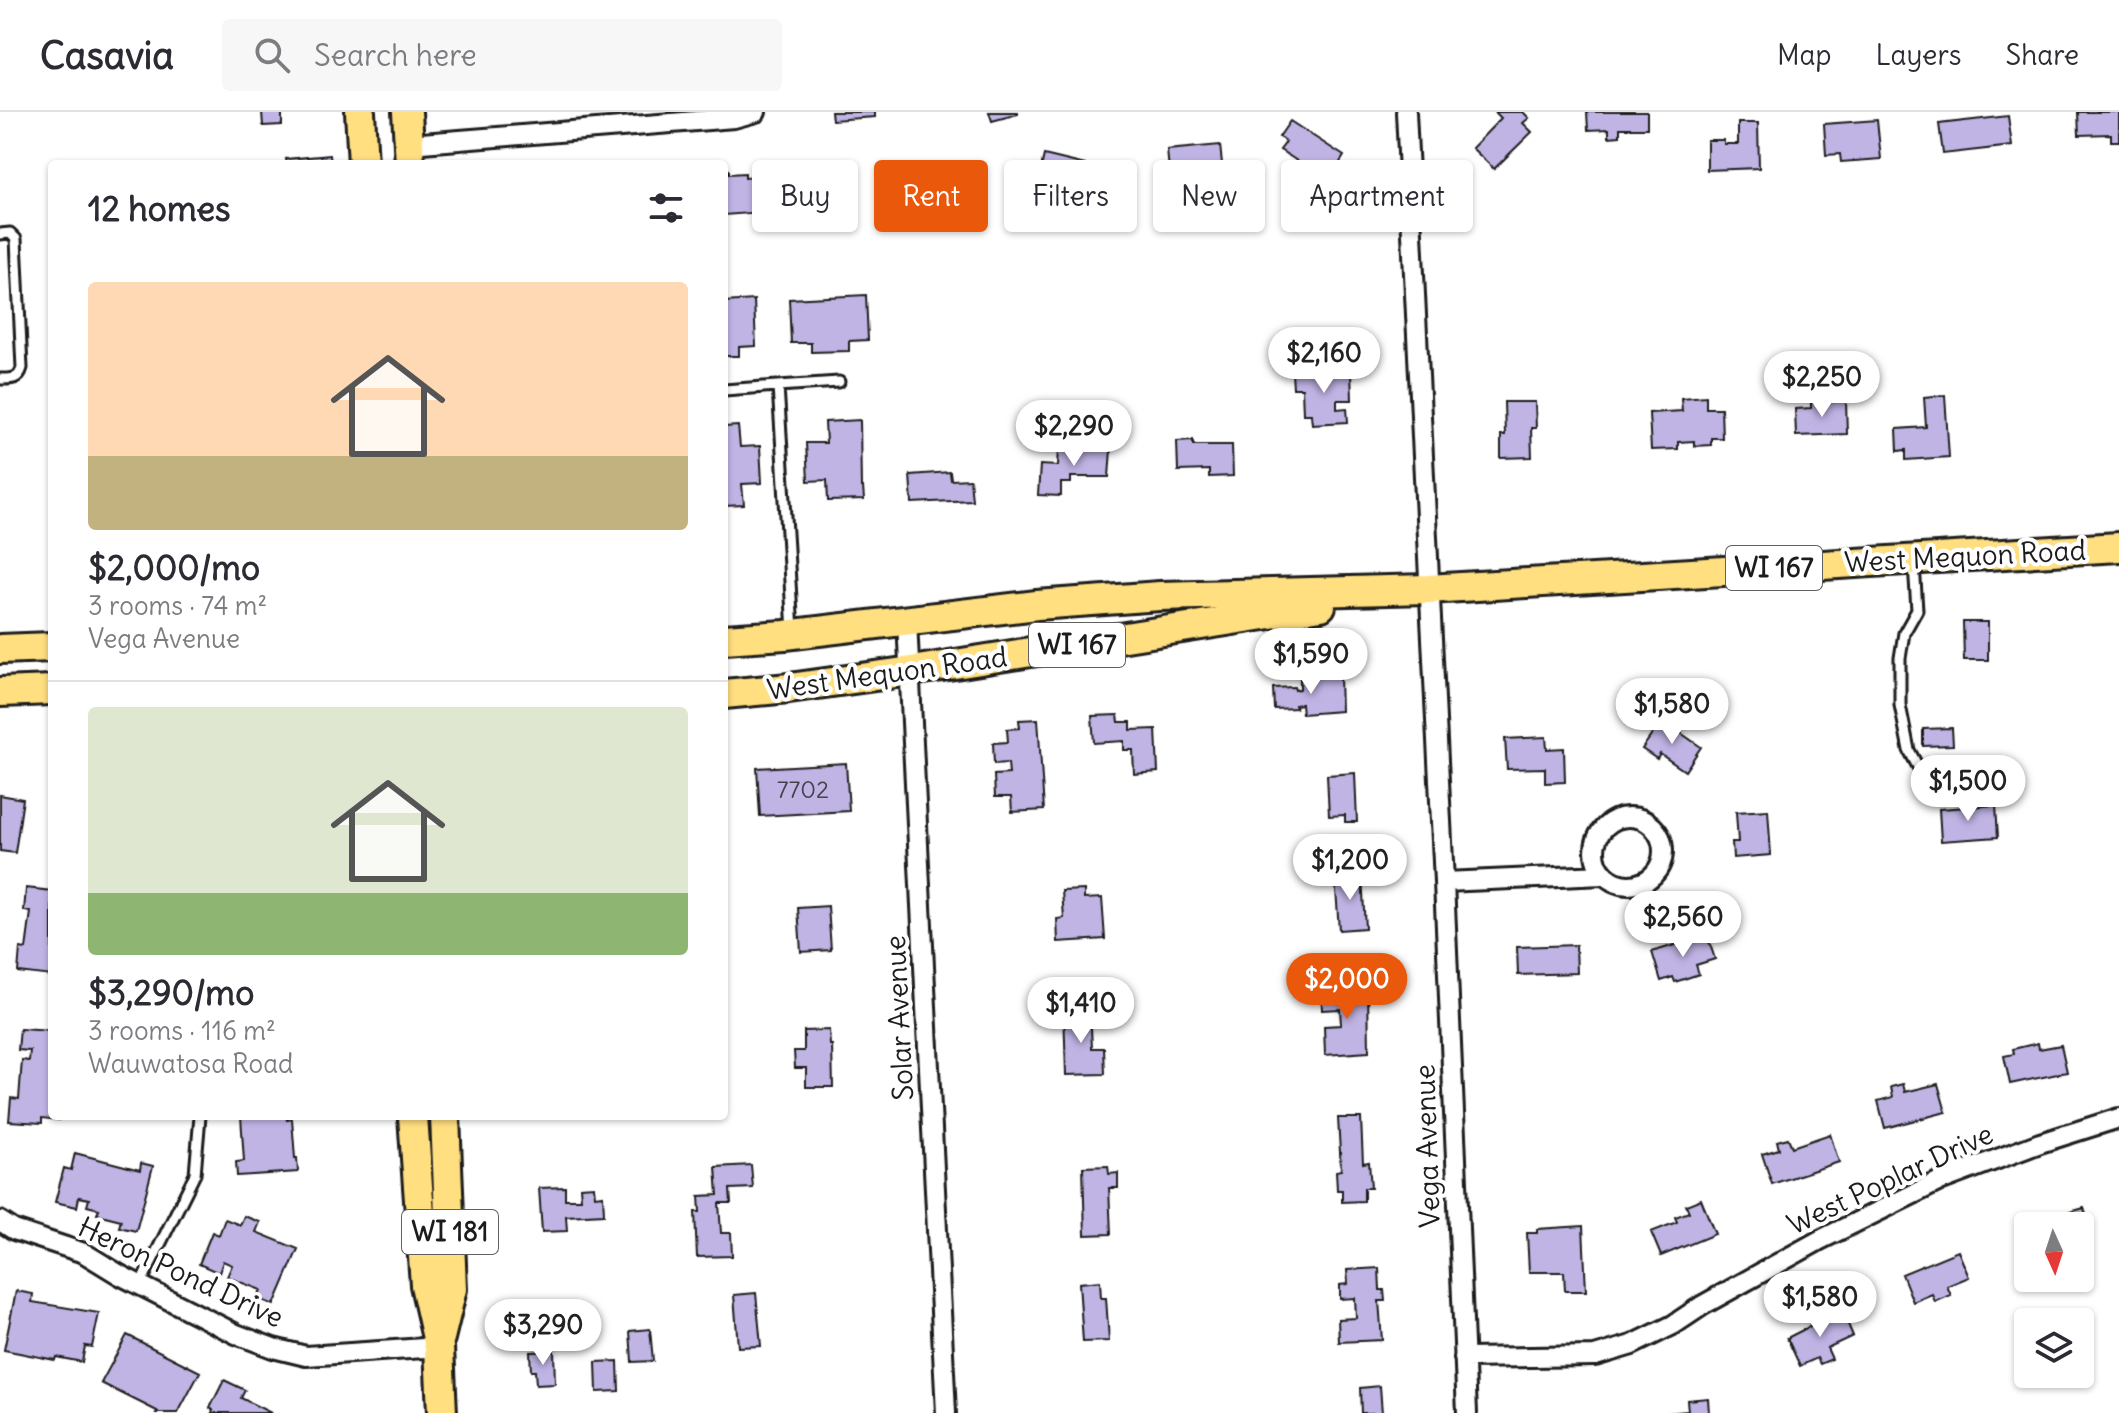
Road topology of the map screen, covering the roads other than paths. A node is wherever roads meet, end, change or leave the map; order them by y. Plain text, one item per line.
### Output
1 (360, 112) edge
2 (407, 112) edge
3 (756, 112) edge
4 (1406, 112) edge
5 (685, 117) edge
6 (409, 154) edge
7 (363, 160) edge
8 (0, 234) edge
9 (0, 379) edge
10 (839, 382) dead end
11 (778, 386) junction
12 (728, 390) edge
13 (2119, 547) edge
14 (1913, 560) junction
15 (1428, 589) junction
16 (907, 621) junction
17 (794, 634) junction
18 (728, 639) edge
19 (48, 647) edge
20 (0, 649) edge
21 (911, 671) junction
22 (48, 690) edge
23 (0, 692) edge
24 (728, 694) edge
25 (1925, 780) dead end
26 (1603, 875) dead end
27 (1444, 882) junction
28 (2119, 1118) edge
29 (200, 1120) edge
30 (413, 1120) edge
31 (445, 1120) edge
32 (0, 1221) edge
33 (140, 1285) junction
34 (439, 1347) junction
35 (1464, 1358) junction
36 (442, 1413) edge
37 (946, 1413) edge
38 (1467, 1413) edge

1 - 7 main road
2 - 6 main road
3 - 5 street
4 - 15 street, Vega Avenue
5 - 6 street
8 - 9 lane
10 - 11 lane
11 - 12 lane
11 - 17 lane
13 - 14 main road, West Mequon Road / WI 167
14 - 15 main road, West Mequon Road / WI 167
14 - 25 lane
15 - 16 main road, West Mequon Road / WI 167
15 - 21 main road, West Mequon Road / WI 167
15 - 27 street, Vega Avenue
16 - 17 main road, West Mequon Road / WI 167
16 - 21 street, Solar Avenue
17 - 18 main road, West Mequon Road / WI 167
19 - 20 main road
21 - 24 main road, West Mequon Road / WI 167
21 - 37 street, Solar Avenue
22 - 23 main road
26 - 27 street
27 - 35 street, Vega Avenue
28 - 35 street, West Poplar Drive
29 - 33 lane
30 - 34 main road, WI 181
31 - 34 main road, WI 181
32 - 33 street, Heron Pond Drive
33 - 34 street, Heron Pond Drive
34 - 36 main road, WI 181
35 - 38 street, Vega Avenue

